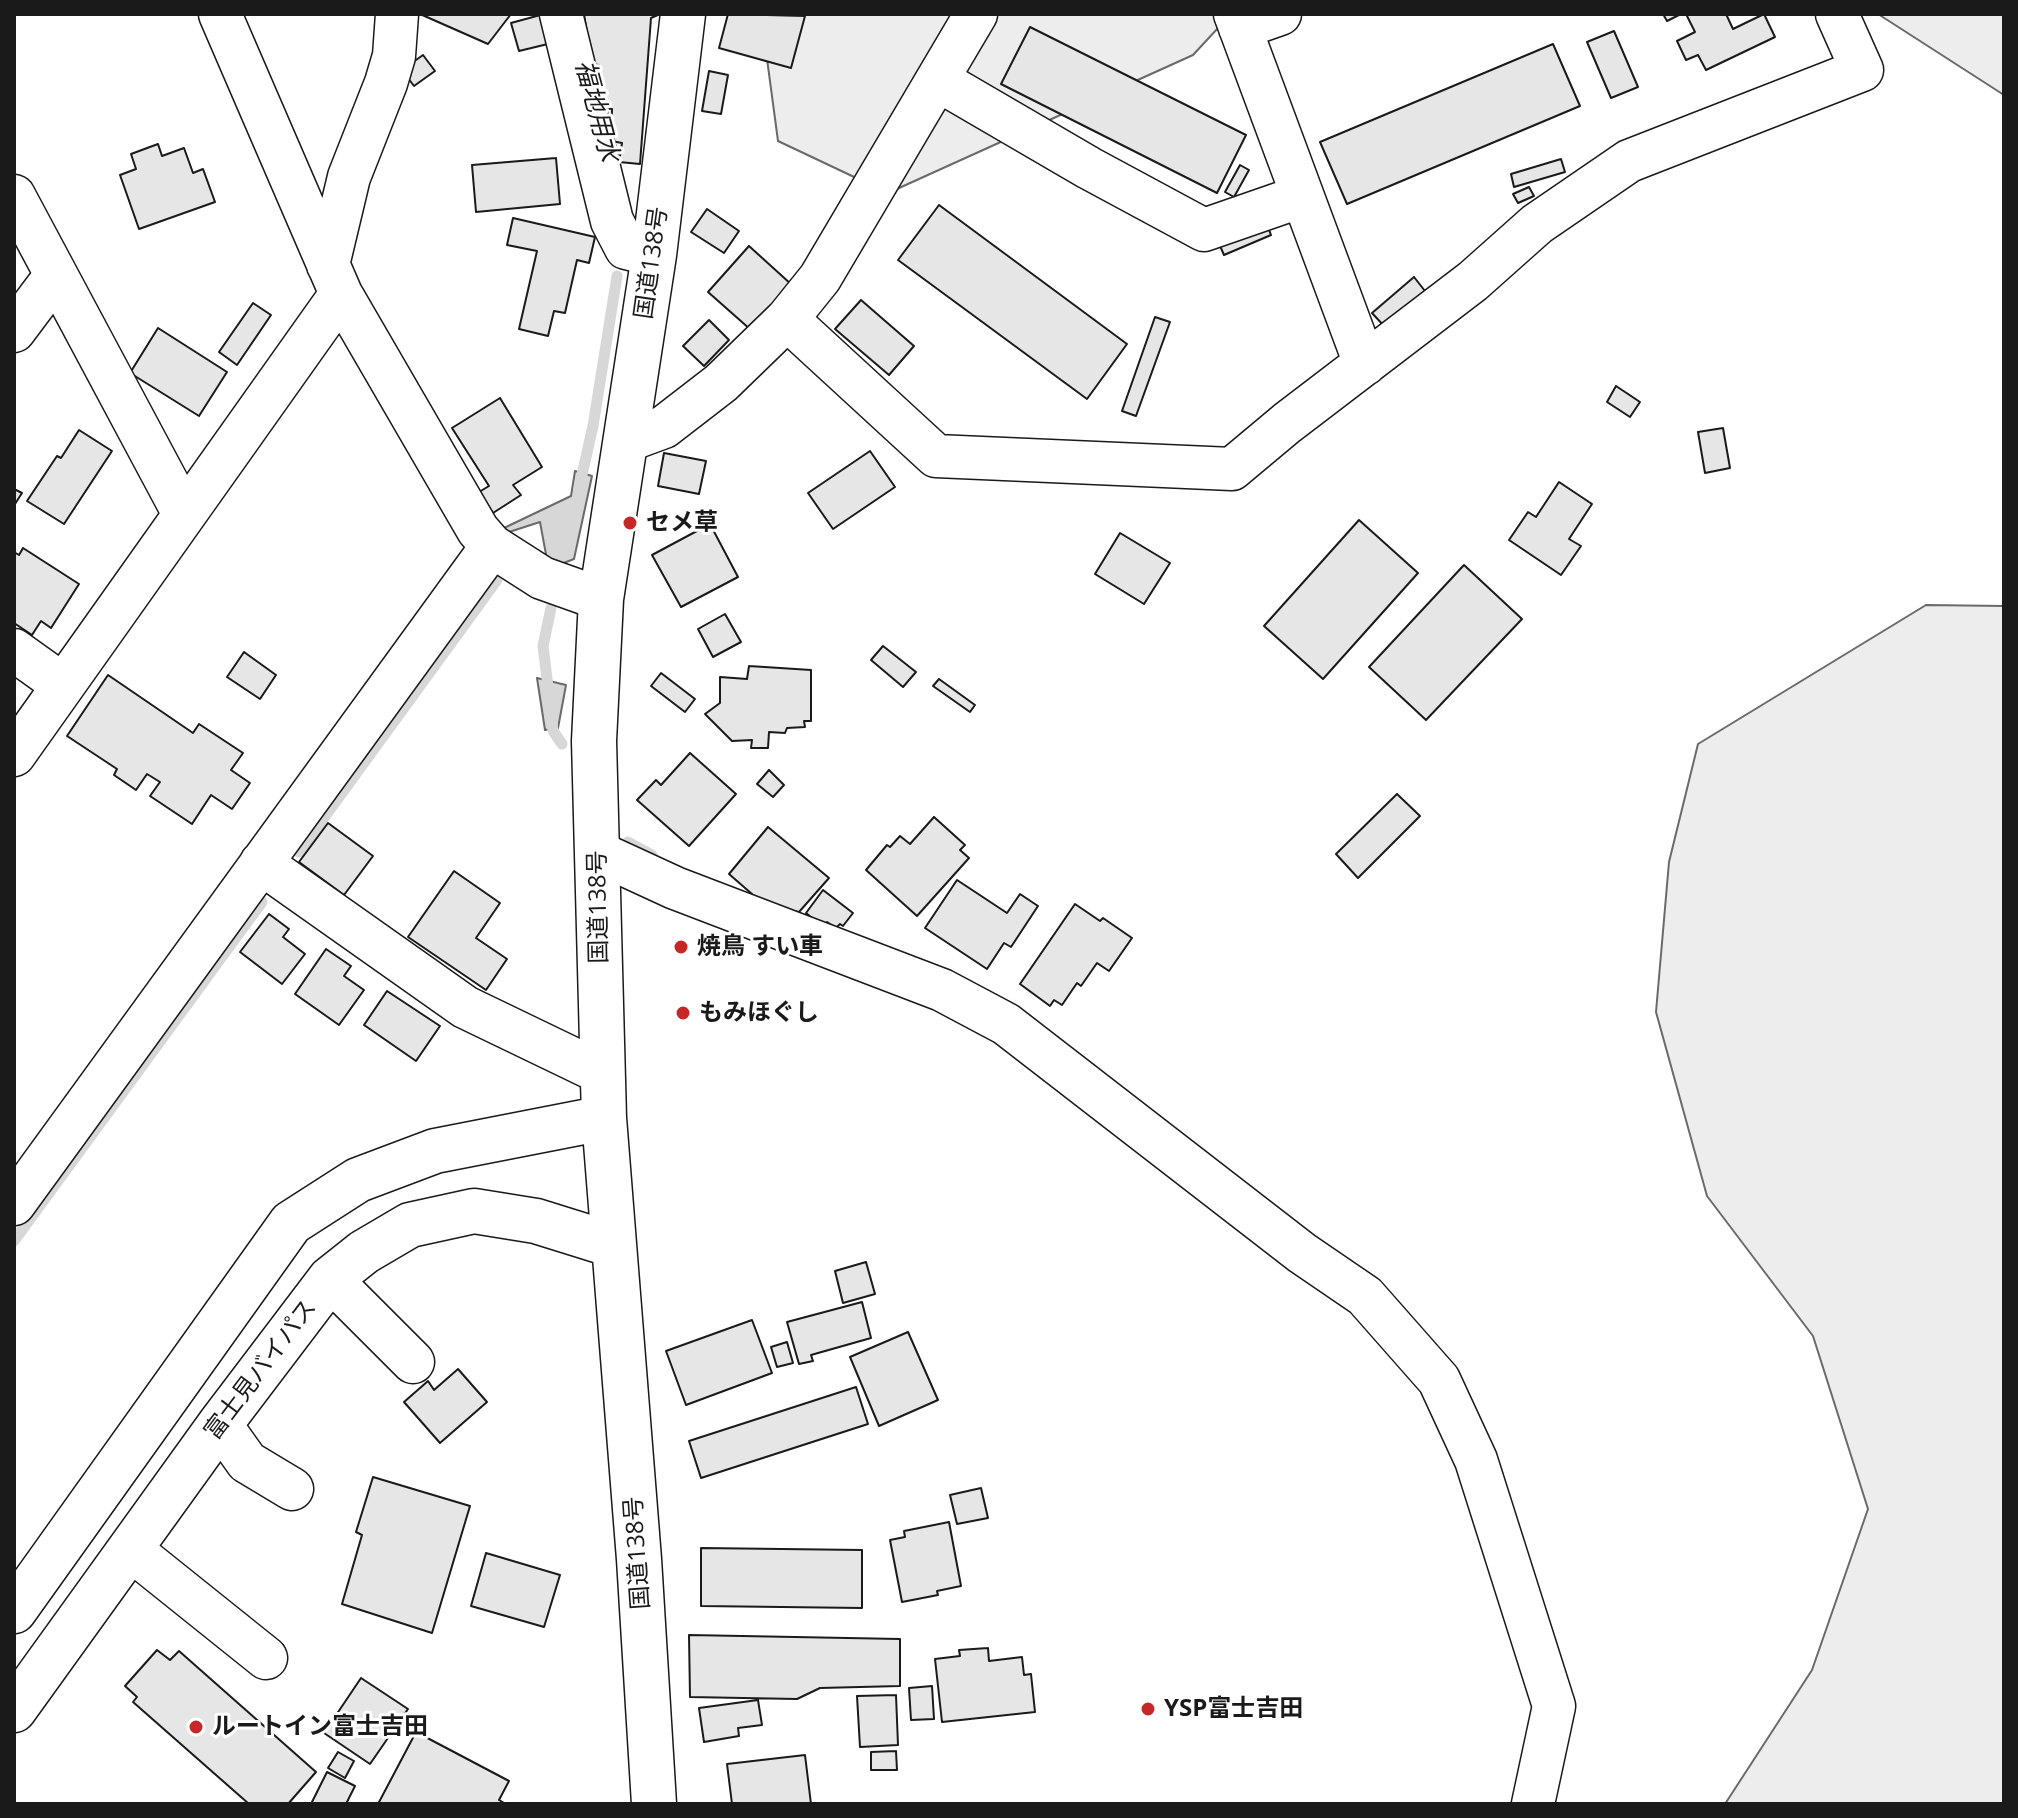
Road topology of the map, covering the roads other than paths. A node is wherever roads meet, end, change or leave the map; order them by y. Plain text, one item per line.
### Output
1 (220, 14) edge
2 (397, 14) edge
3 (561, 14) edge
4 (683, 14) edge
5 (976, 14) edge
6 (1280, 14) edge
7 (1837, 14) edge
8 (1238, 21) edge
9 (938, 80) junction
10 (14, 196) edge
11 (1302, 196) junction
12 (654, 255) junction
13 (56, 275) junction
14 (334, 279) junction
15 (787, 319) junction
16 (14, 331) edge
17 (1365, 364) junction
18 (626, 441) junction
19 (184, 514) junction
20 (492, 546) junction
21 (601, 599) junction
22 (14, 650) edge
23 (63, 685) junction
24 (14, 755) edge
25 (599, 853) junction
26 (261, 863) junction
27 (602, 1073) junction
28 (604, 1118) junction
29 (14, 1204) edge
30 (613, 1245) junction
31 (330, 1279) junction
32 (413, 1362) dead end
33 (220, 1424) junction
34 (292, 1489) dead end
35 (130, 1549) junction
36 (14, 1611) edge
37 (266, 1658) dead end
38 (14, 1710) edge
39 (654, 1804) edge
40 (1533, 1804) edge

1 - 14 street
2 - 14 street
3 - 12 street
4 - 12 highway, 国道138号
5 - 9 street
6 - 8 street
7 - 17 street
8 - 11 street
9 - 11 street
9 - 15 street
10 - 13 street
11 - 17 street
12 - 18 highway, 国道138号
13 - 16 street
13 - 19 street
14 - 19 street
14 - 20 street
15 - 17 street
15 - 18 street
18 - 21 highway, 国道138号
19 - 23 street
20 - 21 street
20 - 26 street
21 - 25 highway, 国道138号
22 - 23 street
23 - 24 street
25 - 27 highway, 国道138号
25 - 40 street
26 - 27 street
26 - 29 street
27 - 28 highway, 国道138号
28 - 30 highway, 国道138号
28 - 36 highway
30 - 31 highway, 富士見バイパス
30 - 39 highway, 国道138号
31 - 32 street
31 - 33 highway, 富士見バイパス
33 - 34 street
33 - 35 highway, 富士見バイパス
35 - 37 street
35 - 38 highway, 富士見バイパス

